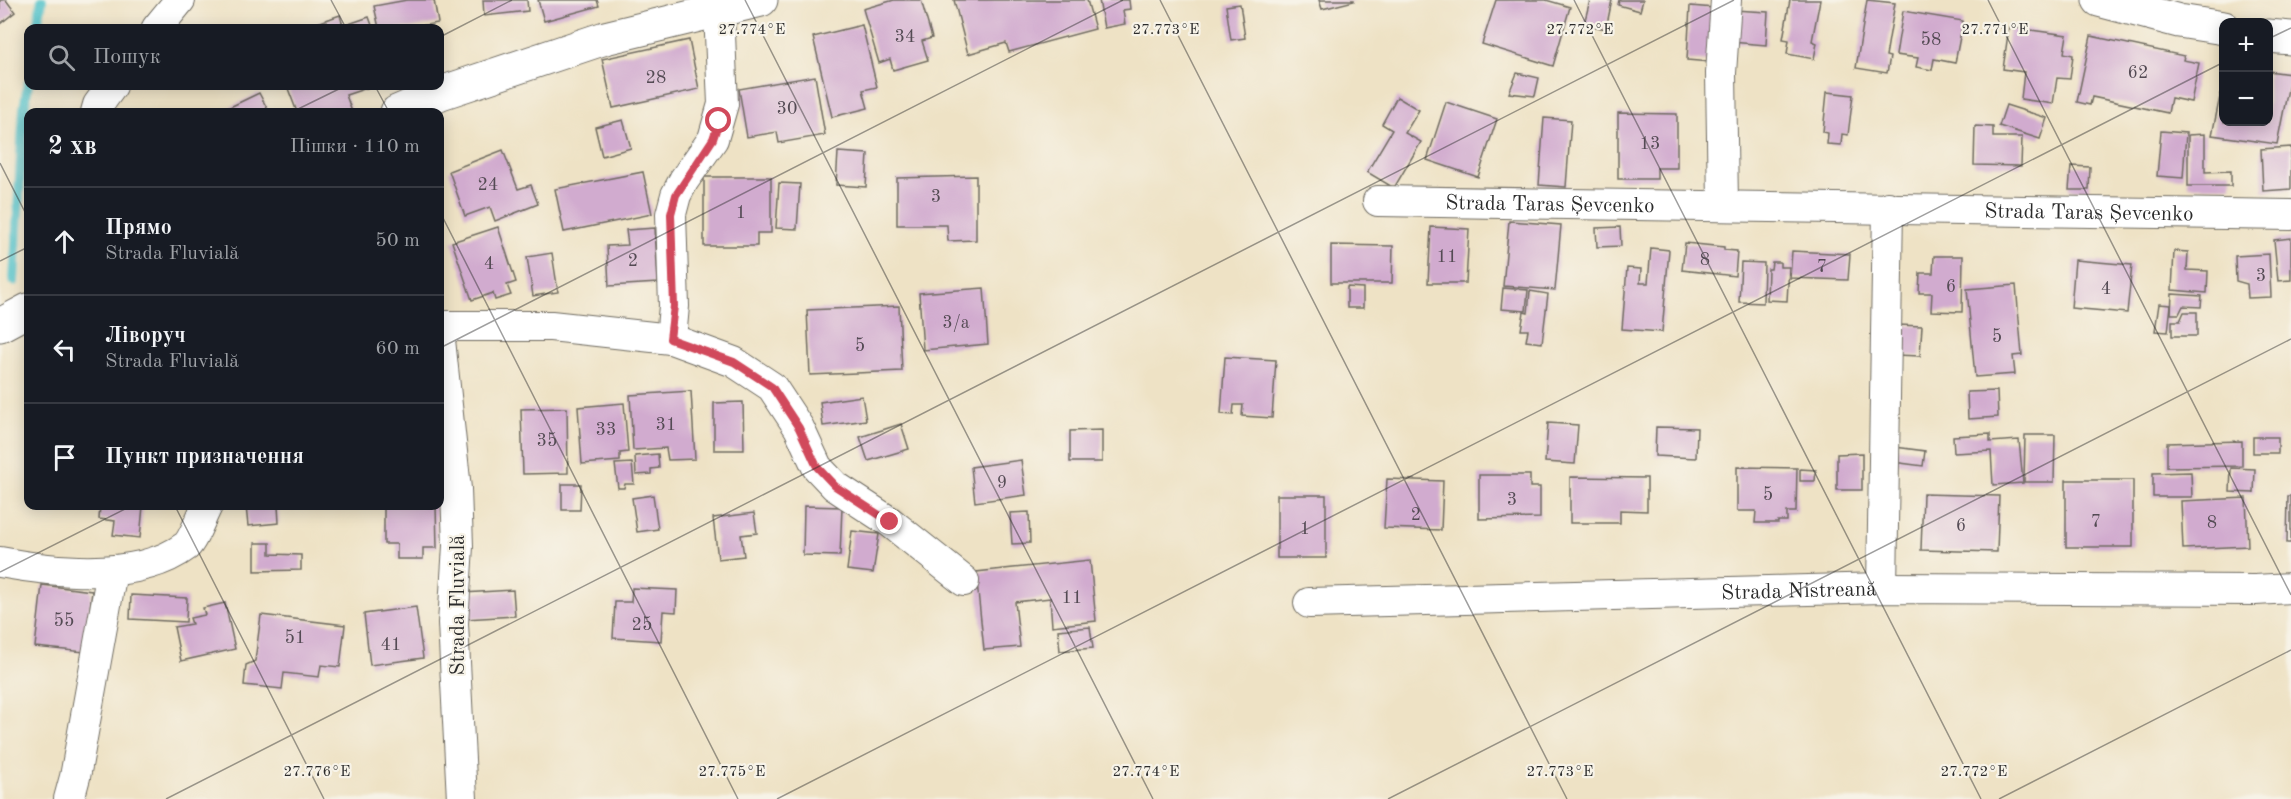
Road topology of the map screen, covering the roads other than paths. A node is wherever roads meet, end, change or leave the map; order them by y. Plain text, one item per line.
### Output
1 (180, 0) edge
2 (761, 0) edge
3 (1726, 0) edge
4 (2099, 0) edge
5 (719, 11) junction
6 (161, 24) edge
7 (2219, 27) edge
8 (2273, 36) edge
9 (2291, 38) edge
10 (109, 90) edge
11 (97, 108) edge
12 (406, 108) edge
13 (1378, 201) dead end
14 (1723, 205) junction
15 (1888, 207) junction
16 (2291, 215) edge
17 (444, 326) edge
18 (670, 339) junction
19 (444, 377) edge
20 (205, 510) edge
21 (0, 562) edge
22 (112, 571) junction
23 (964, 581) dead end
24 (1882, 588) junction
25 (2291, 588) edge
26 (1308, 603) dead end
27 (69, 799) edge
28 (462, 799) edge

1 - 6 street
2 - 5 main road
3 - 14 street
4 - 7 main road
5 - 12 main road
5 - 18 street
8 - 9 main road
10 - 11 street
13 - 14 street, Strada Taras Șevcenko
14 - 15 street, Strada Taras Șevcenko
15 - 16 street, Strada Taras Șevcenko
15 - 24 street
17 - 18 street
18 - 23 street
19 - 28 street, Strada Fluvială
20 - 22 street
21 - 22 street
22 - 27 street
24 - 25 street, Strada Nistreană
24 - 26 street, Strada Nistreană

